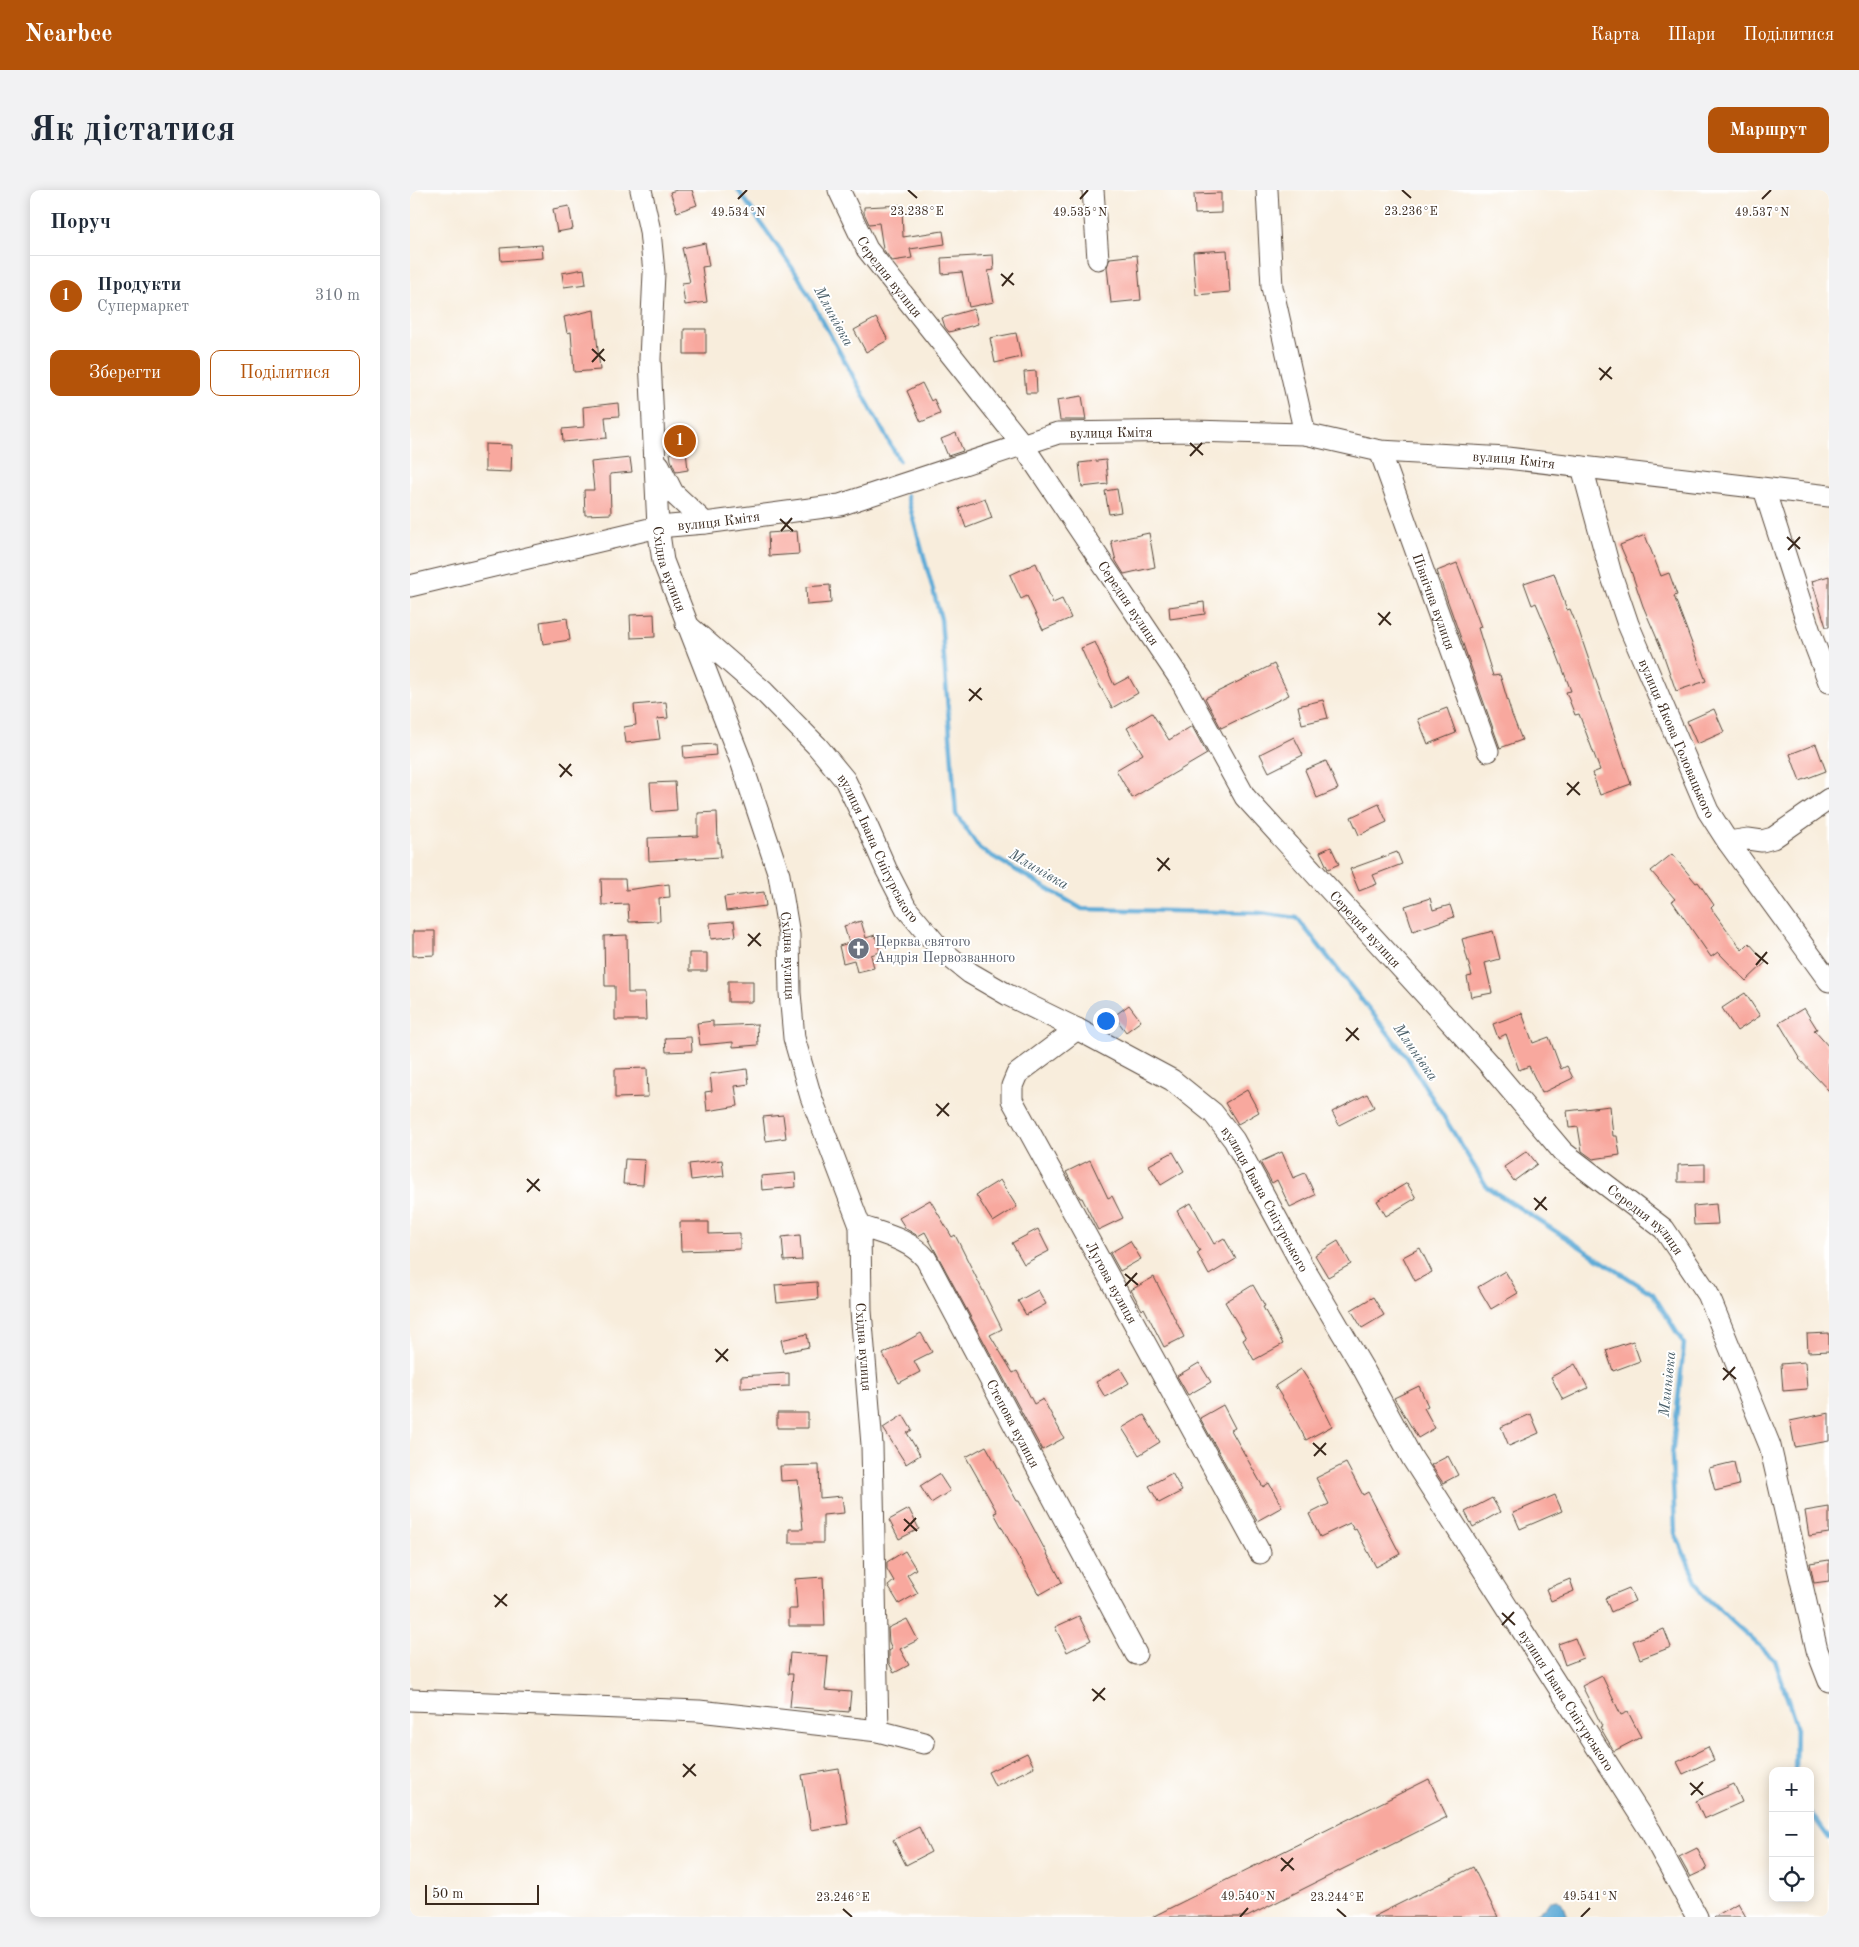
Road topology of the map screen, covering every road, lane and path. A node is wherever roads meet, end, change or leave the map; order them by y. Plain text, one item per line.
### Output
1 (641, 190) edge
2 (839, 190) edge
3 (1093, 190) edge
4 (1267, 190) edge
5 (1098, 259) dead end
6 (1306, 434) junction
7 (1022, 444) junction
8 (1380, 451) junction
9 (656, 458) junction
10 (1582, 467) junction
11 (1764, 489) junction
12 (1829, 496) edge
13 (705, 523) junction
14 (658, 527) junction
15 (410, 586) edge
16 (686, 624) junction
17 (1829, 682) edge
18 (1488, 751) dead end
19 (1829, 799) edge
20 (1728, 842) junction
21 (1829, 981) edge
22 (1077, 1029) junction
23 (860, 1226) junction
24 (1260, 1553) dead end
25 (1136, 1654) dead end
26 (1829, 1681) edge
27 (410, 1700) edge
28 (878, 1731) junction
29 (924, 1744) dead end
30 (1697, 1917) edge

1 - 9 street, Східна вулиця
2 - 7 street, Середня вулиця
3 - 5 street
4 - 6 street
6 - 7 street, вулиця Кмітя
6 - 8 street, вулиця Кмітя
7 - 13 street, вулиця Кмітя
7 - 26 street, Середня вулиця
8 - 10 street, вулиця Кмітя
8 - 18 street, Північна вулиця
9 - 13 street
9 - 14 street, Східна вулиця
10 - 11 street, вулиця Кмітя
10 - 20 street, вулиця Якова Головацького
11 - 12 street, вулиця Кмітя
11 - 17 street
13 - 14 street, вулиця Кмітя
14 - 15 street, вулиця Кмітя
14 - 16 street, Східна вулиця
16 - 22 street, вулиця Івана Снігурського
16 - 23 street, Східна вулиця
19 - 20 street
20 - 21 street, вулиця Якова Головацького
22 - 24 street, Лугова вулиця
22 - 30 street, вулиця Івана Снігурського
23 - 25 street, Степова вулиця
23 - 28 street, Східна вулиця
27 - 28 street
28 - 29 street

